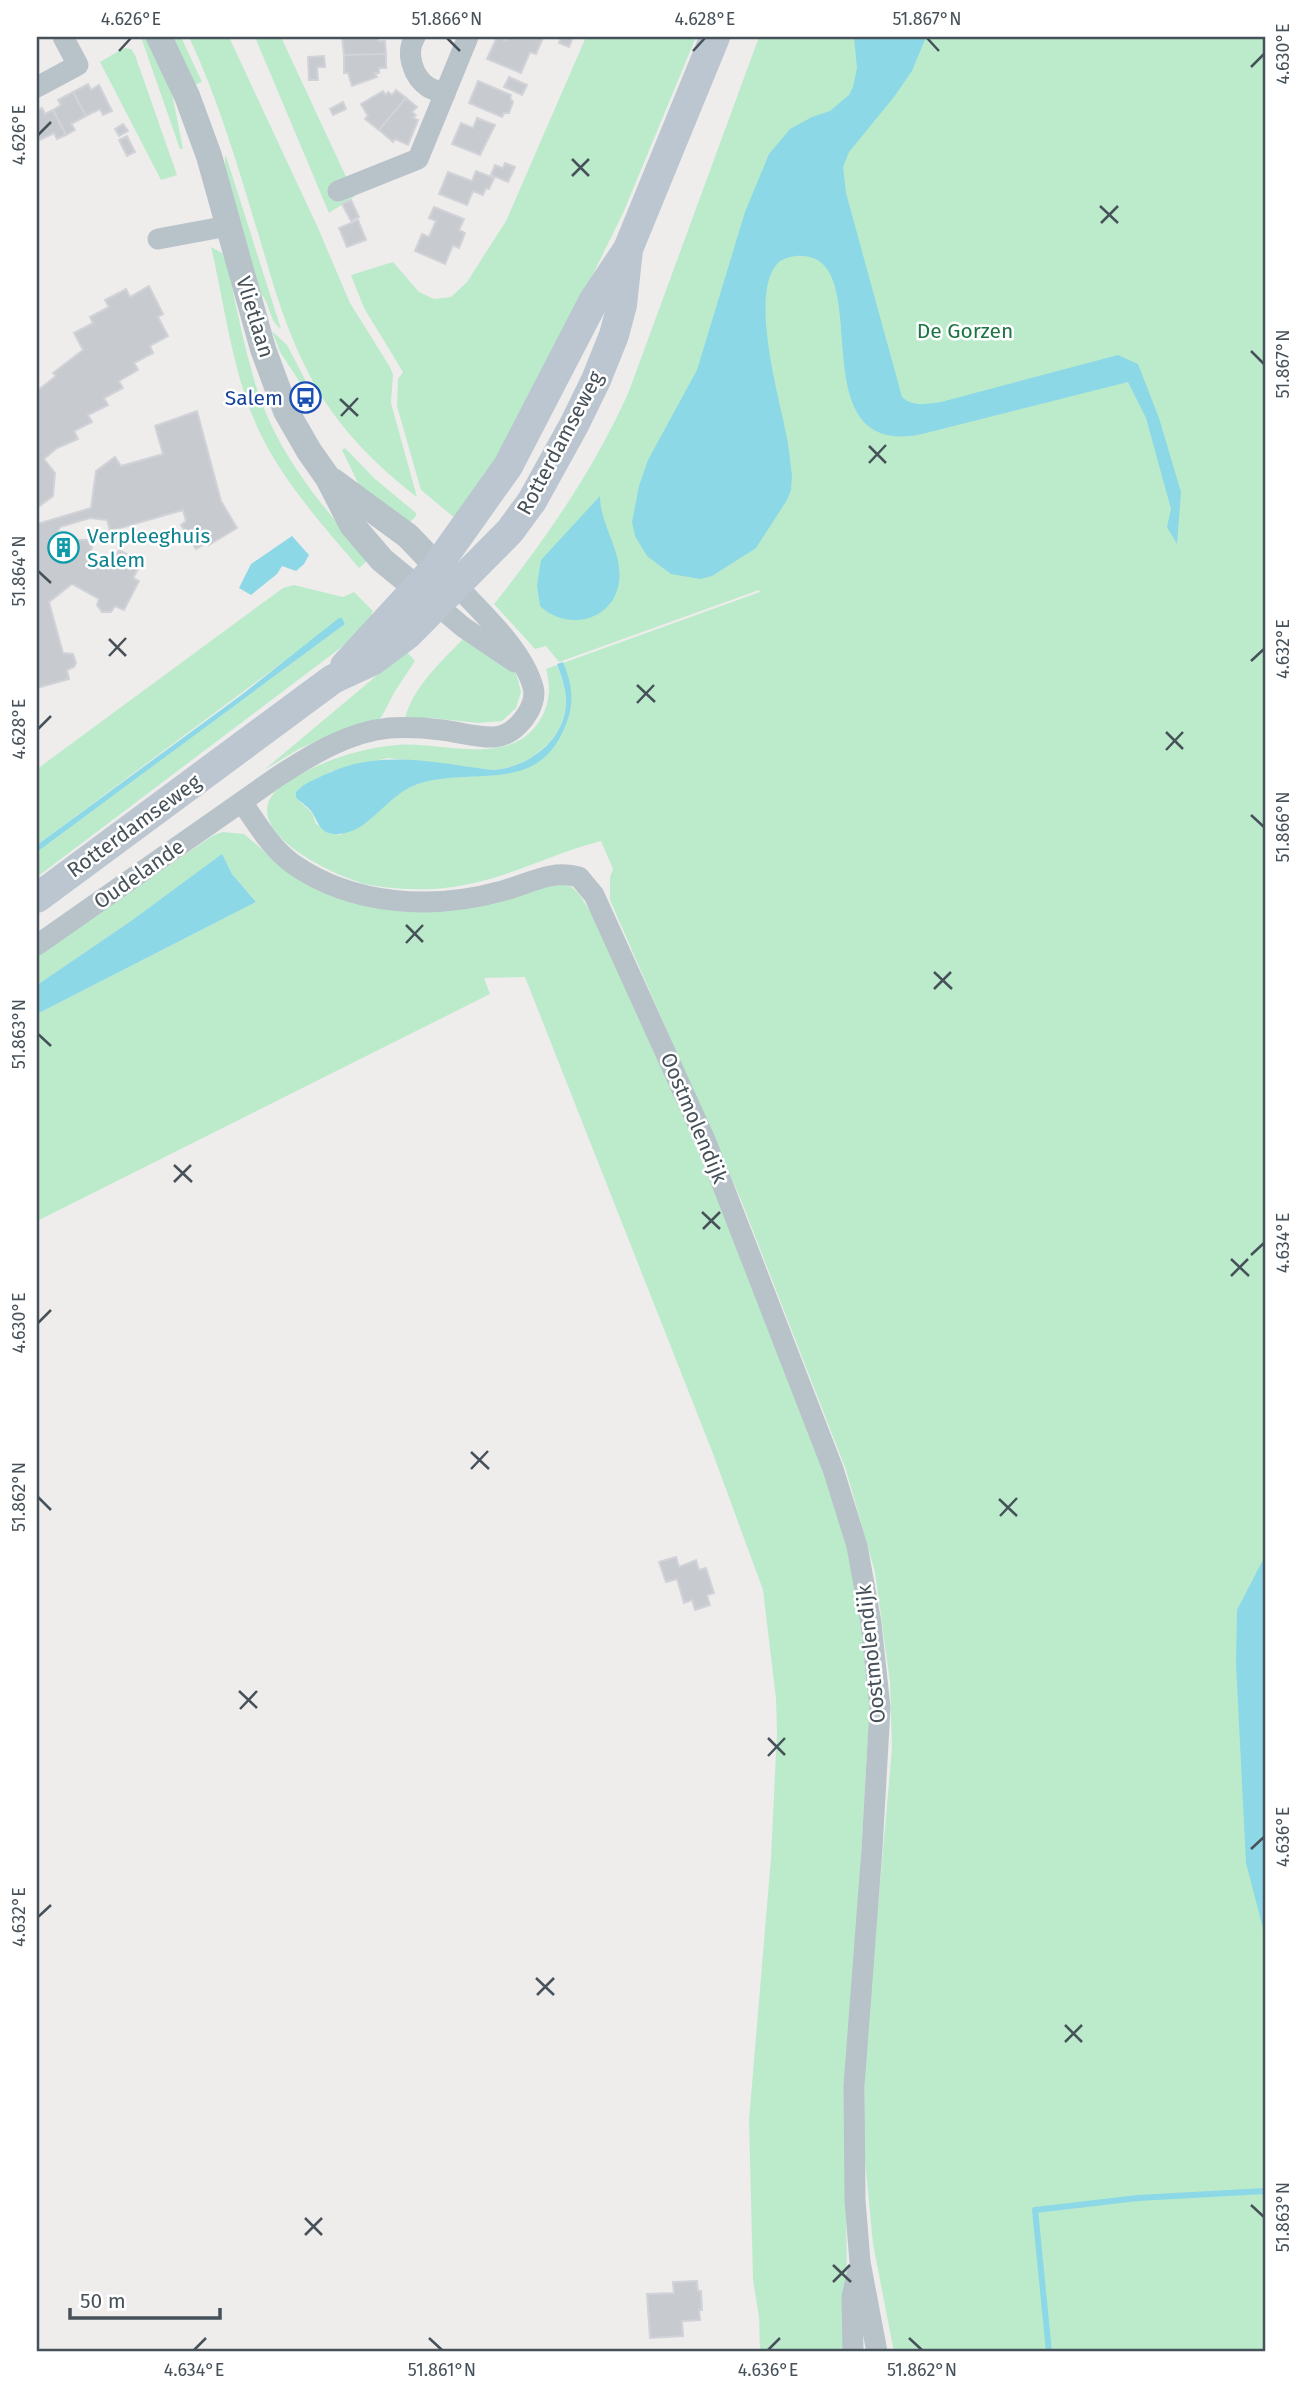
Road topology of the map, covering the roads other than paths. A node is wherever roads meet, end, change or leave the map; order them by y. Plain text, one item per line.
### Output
1 (63, 37) edge
2 (159, 37) edge
3 (415, 37) edge
4 (468, 37) edge
5 (715, 37) edge
6 (37, 87) edge
7 (444, 94) junction
8 (338, 191) dead end
9 (228, 226) junction
10 (158, 239) dead end
11 (628, 249) junction
12 (437, 587) junction
13 (242, 802) junction
14 (37, 898) edge
15 (37, 946) edge
16 (860, 2262) junction
17 (853, 2352) edge
18 (877, 2352) edge

1 - 6 street
2 - 9 street, Vlietlaan
3 - 7 street
4 - 7 street
5 - 11 main road, Rotterdamseweg
7 - 8 street
9 - 10 street
9 - 12 street, Vlietlaan
11 - 12 main road, Rotterdamseweg
11 - 12 main road, Rotterdamseweg
12 - 13 street
12 - 14 main road, Rotterdamseweg
13 - 15 street, Oudelande
13 - 16 street, Oostmolendijk
16 - 17 street, Oostmolendijk
16 - 18 street, Oostmolendijk

